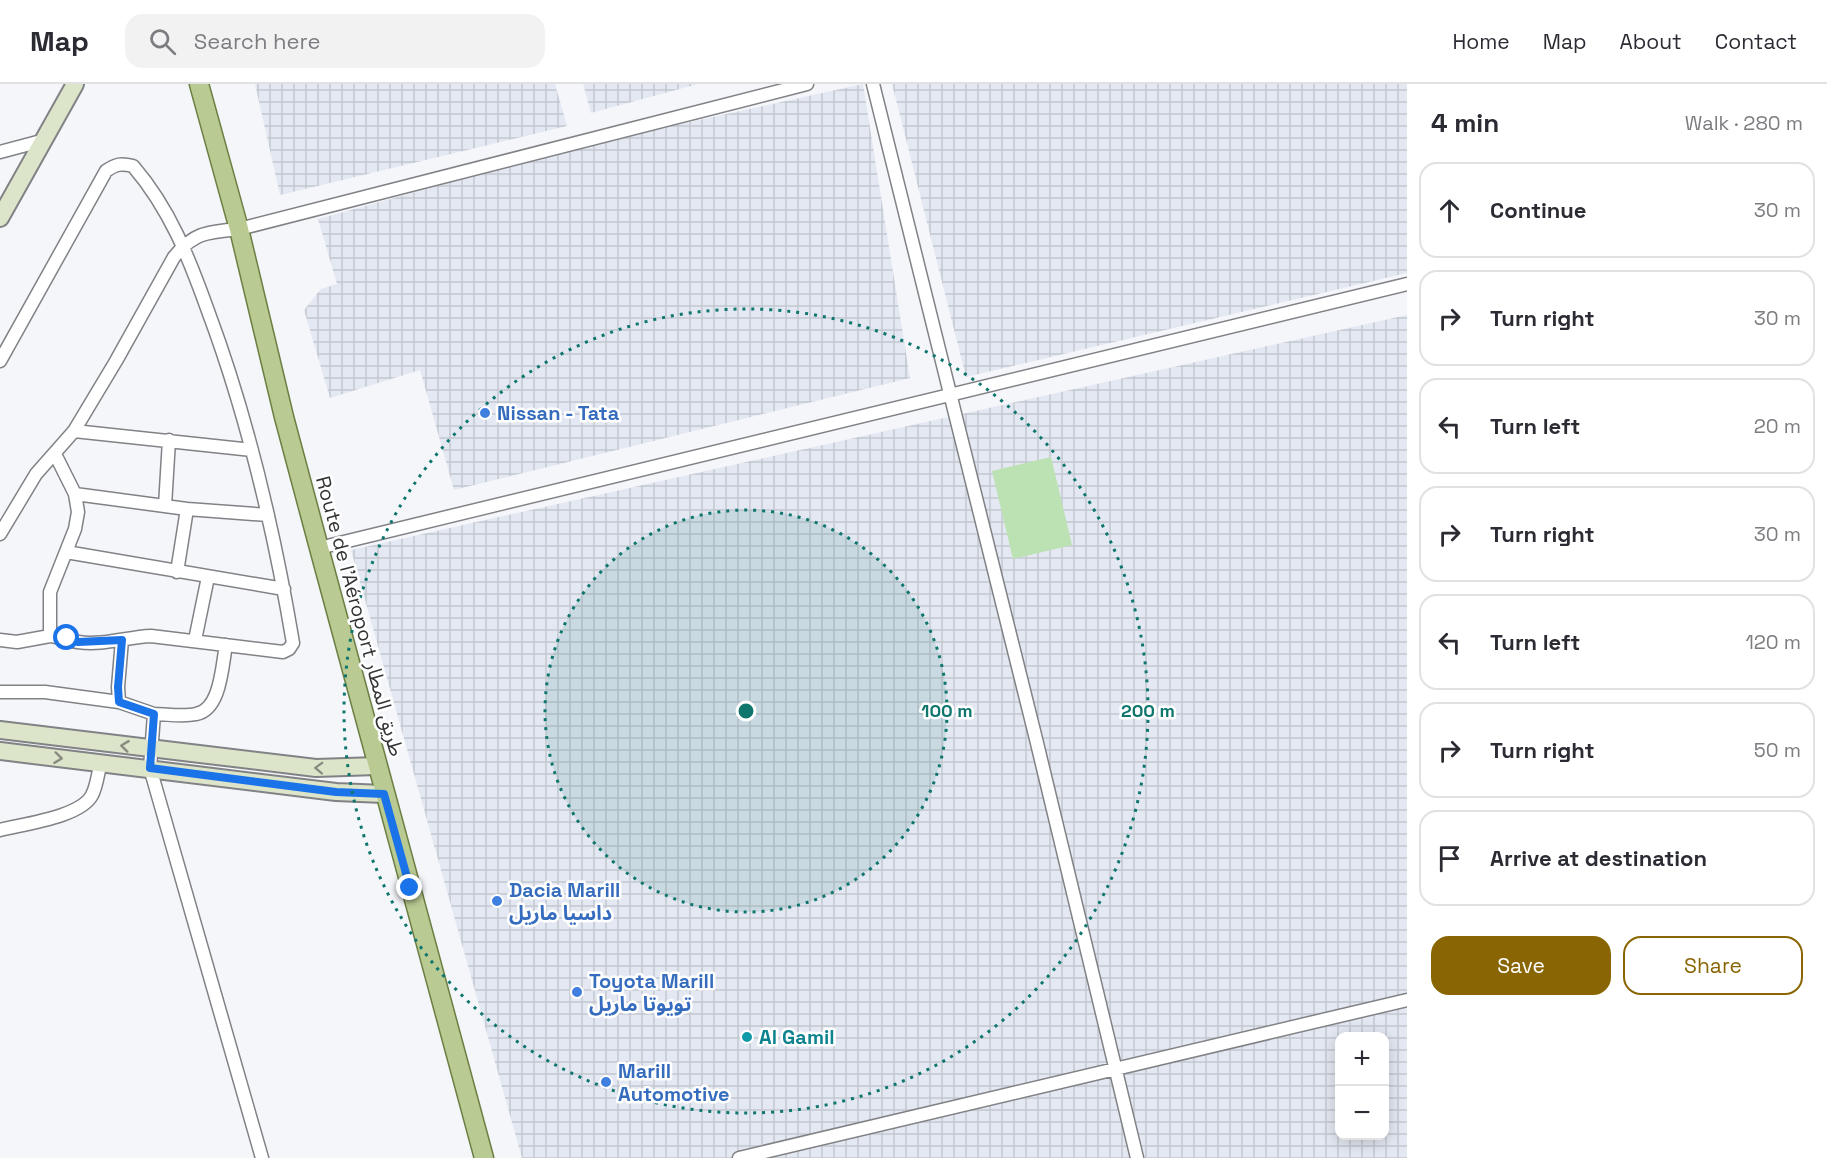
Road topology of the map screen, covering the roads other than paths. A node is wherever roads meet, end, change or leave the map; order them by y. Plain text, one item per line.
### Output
1 (75, 84) edge
2 (199, 84) edge
3 (807, 84) edge
4 (873, 84) edge
5 (45, 140) junction
6 (0, 152) edge
7 (0, 218) edge
8 (239, 229) junction
9 (184, 245) junction
10 (1407, 284) edge
11 (0, 361) edge
12 (951, 395) junction
13 (74, 431) junction
14 (169, 440) junction
15 (252, 450) junction
16 (55, 454) junction
17 (75, 494) junction
18 (165, 506) junction
19 (187, 509) junction
20 (268, 515) junction
21 (0, 534) edge
22 (319, 548) junction
23 (66, 552) junction
24 (177, 572) junction
25 (207, 577) junction
26 (284, 589) junction
27 (50, 636) junction
28 (0, 640) edge
29 (122, 640) junction
30 (195, 640) junction
31 (226, 645) junction
32 (0, 692) edge
33 (119, 702) junction
34 (154, 714) junction
35 (0, 730) edge
36 (150, 749) junction
37 (0, 751) edge
38 (100, 762) junction
39 (377, 766) junction
40 (150, 768) junction
41 (384, 794) junction
42 (0, 830) edge
43 (1407, 1000) edge
44 (1116, 1068) junction
45 (262, 1158) edge
46 (484, 1158) edge
47 (739, 1158) edge
48 (1137, 1158) edge

1 - 5 main road
2 - 8 main road, Route de l'Aéroport طريق المطار
3 - 8 street
4 - 12 street
5 - 6 street
5 - 7 main road
8 - 9 street
8 - 22 main road, Route de l'Aéroport طريق المطار
9 - 11 street
9 - 13 street
9 - 15 street
10 - 12 street
12 - 22 street
12 - 44 street
13 - 14 street
13 - 16 street
14 - 15 street
14 - 18 street
15 - 20 street
16 - 17 street
16 - 21 street
17 - 18 street
17 - 23 street
18 - 19 street
19 - 20 street
19 - 24 street
20 - 26 street
22 - 39 main road, Route de l'Aéroport طريق المطار
23 - 24 street
23 - 27 street
24 - 25 street
25 - 26 street
25 - 30 street
26 - 31 street
27 - 28 street
27 - 29 street
29 - 30 street
29 - 33 street
30 - 31 street
31 - 34 street
32 - 33 street
33 - 34 street
34 - 36 street
36 -> 35 main road
39 -> 36 main road
36 - 40 street
37 -> 38 main road
38 - 40 main road
38 - 42 street
39 - 41 main road, Route de l'Aéroport طريق المطار
40 - 41 main road
40 - 45 street
41 - 46 main road, Route de l'Aéroport طريق المطار
43 - 44 street
44 - 47 street
44 - 48 street

